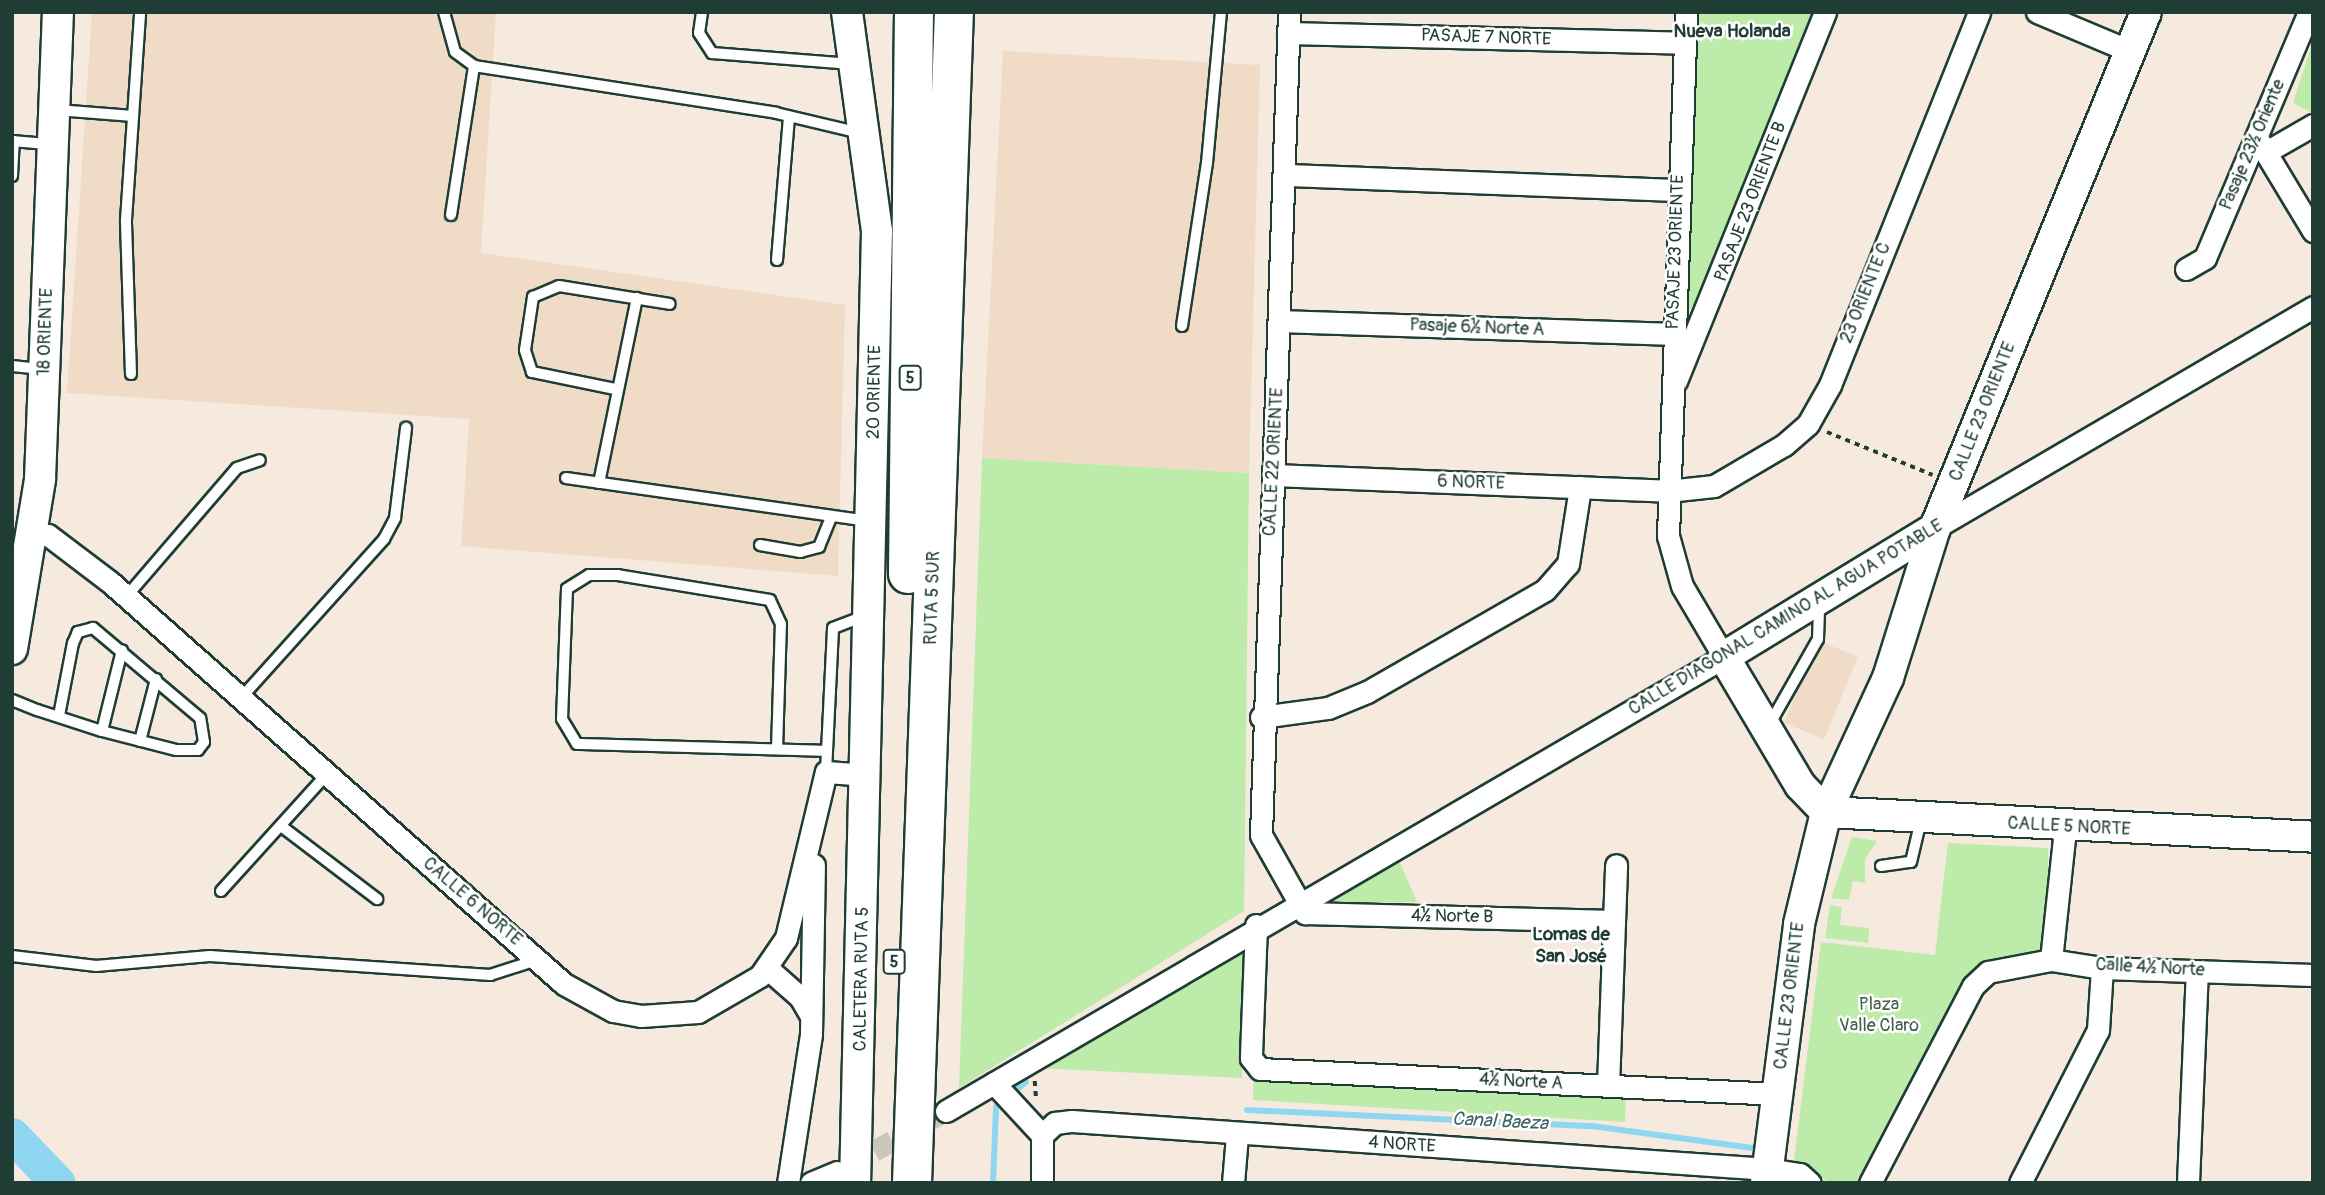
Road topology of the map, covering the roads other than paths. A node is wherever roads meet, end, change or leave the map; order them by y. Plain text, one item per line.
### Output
1 (58, 12) edge
2 (140, 12) edge
3 (444, 12) edge
4 (702, 12) edge
5 (847, 12) edge
6 (914, 12) edge
7 (954, 12) edge
8 (1221, 12) edge
9 (1686, 12) edge
10 (1825, 12) edge
11 (1979, 12) edge
12 (2038, 12) edge
13 (2146, 12) edge
14 (2309, 12) edge
15 (1288, 22) edge
16 (1684, 43) junction
17 (2130, 51) junction
18 (853, 65) junction
19 (474, 66) junction
20 (54, 110) junction
21 (133, 116) junction
22 (789, 116) junction
23 (2313, 125) edge
24 (866, 135) junction
25 (13, 141) edge
26 (53, 144) junction
27 (2262, 145) junction
28 (13, 154) edge
29 (1286, 175) junction
30 (12, 176) edge
31 (1678, 190) junction
32 (451, 215) dead end
33 (2313, 231) edge
34 (777, 260) dead end
35 (2186, 269) dead end
36 (637, 299) junction
37 (670, 304) dead end
38 (2313, 306) edge
39 (1281, 321) junction
40 (1182, 326) dead end
41 (1673, 334) junction
42 (12, 366) edge
43 (45, 369) junction
44 (131, 374) dead end
45 (1672, 389) junction
46 (615, 390) junction
47 (406, 428) dead end
48 (260, 460) dead end
49 (1273, 475) junction
50 (566, 478) dead end
51 (599, 483) junction
52 (1580, 487) junction
53 (1668, 491) junction
54 (831, 517) junction
55 (872, 522) junction
56 (1935, 528) junction
57 (23, 532) edge
58 (760, 545) dead end
59 (1874, 568) junction
60 (1914, 590) junction
61 (126, 597) junction
62 (1818, 600) junction
63 (15, 613) edge
64 (870, 614) junction
65 (12, 649) edge
66 (122, 650) junction
67 (1724, 657) junction
68 (156, 678) junction
69 (241, 698) junction
70 (12, 700) edge
71 (59, 716) junction
72 (1261, 717) junction
73 (1767, 729) junction
74 (102, 731) junction
75 (140, 741) junction
76 (777, 749) junction
77 (826, 762) junction
78 (327, 774) junction
79 (868, 775) junction
80 (1826, 813) junction
81 (1921, 819) junction
82 (815, 820) junction
83 (281, 826) junction
84 (2065, 828) junction
85 (2313, 837) edge
86 (1616, 864) dead end
87 (1881, 866) dead end
88 (221, 891) dead end
89 (377, 899) dead end
90 (1294, 903) junction
91 (1614, 921) junction
92 (1256, 925) junction
93 (12, 956) edge
94 (537, 960) junction
95 (2051, 960) junction
96 (767, 968) junction
97 (2102, 968) junction
98 (2197, 971) junction
99 (2313, 975) edge
100 (811, 1018) junction
101 (1608, 1086) junction
102 (916, 1088) junction
103 (1002, 1093) junction
104 (1778, 1094) junction
105 (946, 1111) tunnel mouth
106 (1042, 1135) junction
107 (1237, 1135) junction
108 (1768, 1171) edge
109 (877, 1181) edge
110 (788, 1183) edge
111 (811, 1183) edge
112 (924, 1183) edge
113 (1042, 1183) edge
114 (1233, 1183) edge
115 (1810, 1183) edge
116 (1870, 1183) edge
117 (2020, 1183) edge
118 (2188, 1183) edge

1 - 20 street, 18 ORIENTE
2 - 21 lane
3 - 19 lane
4 - 18 lane
5 - 18 street, 20 ORIENTE
6 - 109 highway, RUTA 5 SUR / 5
7 - 102 highway, RUTA 5 SUR / 5
8 - 40 lane
9 - 16 street, PASAJE 23 ORIENTE
10 - 45 street, PASAJE 23 ORIENTE B
11 - 53 street, 23 ORIENTE C
12 - 17 street
13 - 17 street, CALLE 23 ORIENTE
14 - 27 street, Pasaje 23½ Oriente
15 - 16 street, PASAJE 7 NORTE
15 - 29 street, CALLE 22 ORIENTE
16 - 31 street, PASAJE 23 ORIENTE
17 - 56 street, CALLE 23 ORIENTE
18 - 24 street, 20 ORIENTE
19 - 22 lane
19 - 32 lane
20 - 21 lane
20 - 26 street, 18 ORIENTE
21 - 44 lane
22 - 24 lane
22 - 34 lane
23 - 27 street
24 - 55 street, 20 ORIENTE
25 - 26 lane
25 - 28 lane
26 - 43 street, 18 ORIENTE
27 - 33 street
27 - 35 street, Pasaje 23½ Oriente
28 - 30 lane
29 - 31 street
29 - 39 street, CALLE 22 ORIENTE
31 - 41 street, PASAJE 23 ORIENTE
36 - 37 lane
36 - 46 lane
36 - 46 lane
38 - 56 street, CALLE DIAGONAL CAMINO AL AGUA POTABLE
39 - 41 street, Pasaje 6½ Norte A
39 - 49 street, CALLE 22 ORIENTE
41 - 45 street, PASAJE 23 ORIENTE
42 - 43 lane
43 - 57 street, 18 ORIENTE
45 - 53 street, PASAJE 23 ORIENTE
46 - 51 lane
47 - 69 lane
48 - 61 lane
49 - 52 street, 6 NORTE
49 - 72 street, CALLE 22 ORIENTE
50 - 51 lane
51 - 54 lane
52 - 53 street, 6 NORTE
52 - 72 street
53 - 67 street
54 - 55 lane
54 - 58 lane
55 - 64 street, 20 ORIENTE
56 - 59 street, CALLE DIAGONAL CAMINO AL AGUA POTABLE
56 - 60 street, CALLE 23 ORIENTE
57 - 61 street, CALLE 6 NORTE
57 - 63 street, 18 ORIENTE
59 - 60 street
59 - 62 street, CALLE DIAGONAL CAMINO AL AGUA POTABLE
60 - 80 street, CALLE 23 ORIENTE
61 - 69 street, CALLE 6 NORTE
62 - 67 street, CALLE DIAGONAL CAMINO AL AGUA POTABLE
62 - 73 lane
63 - 65 street, 18 ORIENTE
64 - 77 lane
64 - 79 street, 20 ORIENTE
66 - 68 lane
66 - 71 lane
66 - 74 lane
67 - 73 street
67 - 90 street, CALLE DIAGONAL CAMINO AL AGUA POTABLE
68 - 75 lane
68 - 75 lane
69 - 78 street, CALLE 6 NORTE
70 - 71 lane
71 - 74 lane
72 - 90 street, CALLE 22 ORIENTE
73 - 80 street
74 - 75 lane
76 - 76 lane
76 - 77 lane
77 - 79 street
77 - 82 street, CALLE 6 NORTE
78 - 83 lane
78 - 94 street, CALLE 6 NORTE
79 - 109 street, CALETERA RUTA 5
80 - 81 street, CALLE 5 NORTE
80 - 104 street, CALLE 23 ORIENTE
81 - 84 street, CALLE 5 NORTE
81 - 87 lane
82 - 96 street, CALLE 6 NORTE
82 - 100 street
83 - 88 lane
83 - 89 lane
84 - 85 street, CALLE 5 NORTE
84 - 95 street
86 - 91 street
90 - 91 street, 4½ Norte B
90 - 92 street, CALLE DIAGONAL CAMINO AL AGUA POTABLE
91 - 101 street
92 - 101 street, 4½ Norte A
92 - 103 street, CALLE DIAGONAL CAMINO AL AGUA POTABLE
93 - 94 lane
94 - 96 street, CALLE 6 NORTE
95 - 97 street, Calle 4½ Norte
95 - 116 street, Calle 4½ Norte
96 - 100 street
97 - 98 street, Calle 4½ Norte
97 - 117 street
98 - 99 street, Calle 4½ Norte
98 - 118 street
100 - 110 street
101 - 104 street, 4½ Norte A
102 - 109 highway, RUTA 5 SUR / 5
102 - 112 highway
103 - 105 street, CALLE DIAGONAL CAMINO AL AGUA POTABLE
103 - 106 street
104 - 108 street, CALLE 23 ORIENTE
106 - 107 street, 4 NORTE
106 - 113 street
107 - 108 street, 4 NORTE
107 - 114 street
108 - 115 street, 4 NORTE
109 - 111 street

